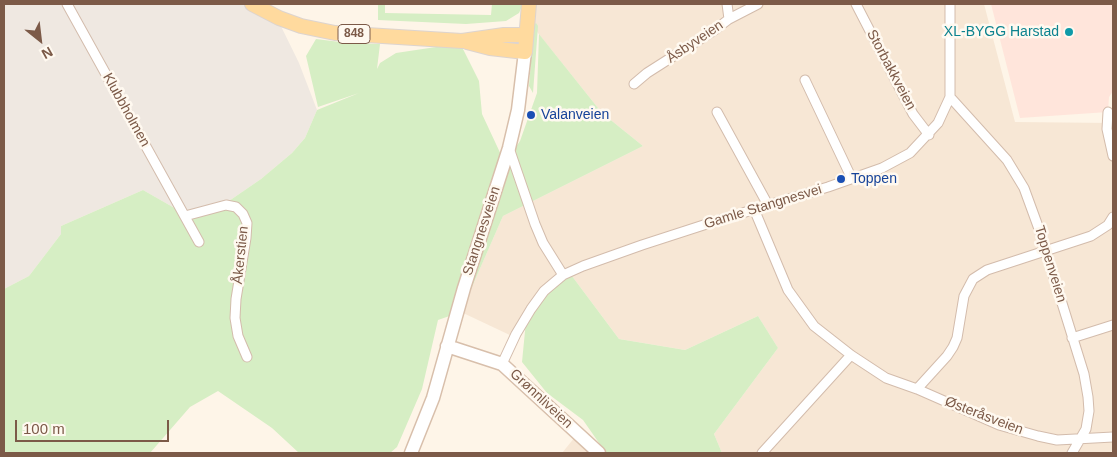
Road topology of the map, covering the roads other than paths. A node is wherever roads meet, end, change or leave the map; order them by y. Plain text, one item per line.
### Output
1 (67, 4) edge
2 (252, 4) edge
3 (529, 4) edge
4 (727, 4) edge
5 (758, 4) edge
6 (856, 4) edge
7 (950, 4) edge
8 (729, 19) junction
9 (526, 35) junction
10 (462, 41) junction
11 (525, 52) junction
12 (805, 80) dead end
13 (634, 84) dead end
14 (950, 97) junction
15 (717, 112) dead end
16 (1108, 112) dead end
17 (929, 135) junction
18 (509, 148) junction
19 (1113, 156) edge
20 (852, 179) junction
21 (768, 205) junction
22 (754, 209) junction
23 (185, 216) junction
24 (1113, 217) edge
25 (200, 242) dead end
26 (1046, 251) junction
27 (563, 275) junction
28 (1113, 326) edge
29 (1072, 338) junction
30 (448, 346) junction
31 (851, 355) junction
32 (247, 358) dead end
33 (502, 364) junction
34 (917, 389) junction
35 (1113, 437) edge
36 (1080, 439) junction
37 (411, 453) edge
38 (599, 453) edge
39 (762, 453) edge
40 (1072, 453) edge

1 - 23 street, Klubbholmen
2 - 10 main road, 848
3 - 9 main road, Stangnesveien
4 - 8 street
5 - 8 street, Åsbyveien
6 - 17 street, Storbakkveien
7 - 14 street, Gamle Stangnesvei
8 - 13 street, Åsbyveien
9 - 10 main road, 848
9 - 11 main road, Stangnesveien
10 - 11 main road, 848
11 - 18 main road, Stangnesveien
12 - 20 street
14 - 17 street, Gamle Stangnesvei
14 - 26 street, Toppenveien
15 - 21 street
16 - 19 street
17 - 20 street, Gamle Stangnesvei
18 - 27 street
18 - 30 main road, Stangnesveien
20 - 21 street, Gamle Stangnesvei
21 - 22 street, Gamle Stangnesvei
22 - 27 street, Gamle Stangnesvei
22 - 31 street, Østeråsveien
23 - 25 street
23 - 32 street, Åkerstien
24 - 26 street
26 - 29 street, Toppenveien
26 - 34 street
27 - 33 street, Gamle Stangnesvei
28 - 29 street
29 - 36 street, Toppenveien
30 - 33 main road, Grønnliveien
30 - 37 main road, Stangnesveien
31 - 34 street, Østeråsveien
31 - 39 street
33 - 38 main road, Grønnliveien
34 - 36 street, Østeråsveien
35 - 36 street, Østeråsveien
36 - 40 street, Toppenveien

